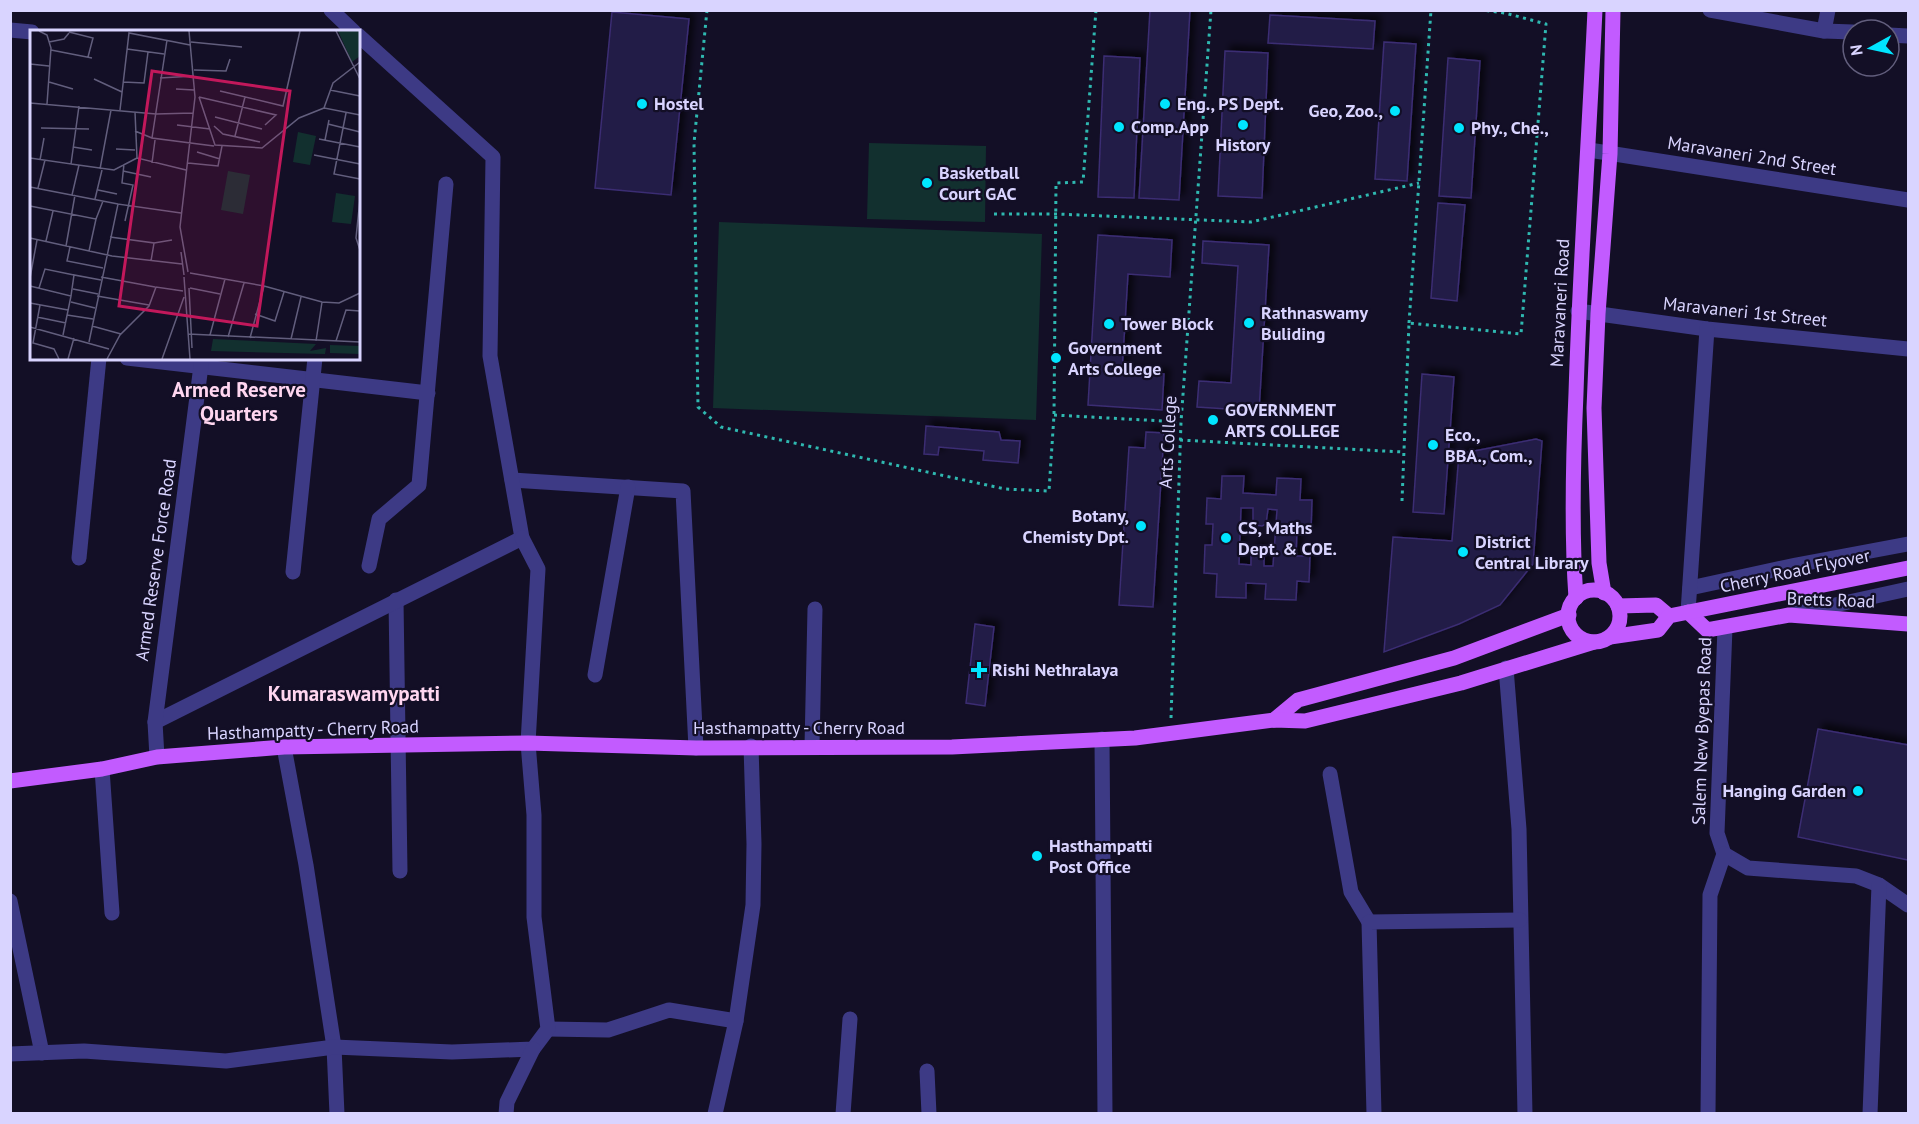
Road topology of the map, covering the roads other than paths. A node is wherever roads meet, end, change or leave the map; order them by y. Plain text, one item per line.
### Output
1 (331, 10) edge
2 (1595, 10) edge
3 (1613, 10) edge
4 (1710, 10) edge
5 (1828, 10) edge
6 (10, 30) edge
7 (352, 30) edge
8 (1824, 31) junction
9 (30, 32) edge
10 (1841, 32) edge
11 (360, 37) edge
12 (1589, 150) junction
13 (1610, 154) junction
14 (446, 184) dead end
15 (1908, 201) edge
16 (1578, 312) junction
17 (1598, 314) junction
18 (1707, 329) junction
19 (1908, 349) edge
20 (99, 360) edge
21 (157, 360) edge
22 (315, 360) edge
23 (202, 363) edge
24 (312, 380) junction
25 (428, 393) junction
26 (512, 480) junction
27 (628, 487) junction
28 (522, 538) junction
29 (1908, 544) edge
30 (79, 558) dead end
31 (369, 566) dead end
32 (1908, 568) edge
33 (293, 572) dead end
34 (1690, 588) junction
35 (1908, 589) edge
36 (1604, 593) junction
37 (1576, 598) junction
38 (396, 600) junction
39 (1618, 606) junction
40 (815, 609) dead end
41 (1688, 612) junction
42 (1569, 615) junction
43 (1789, 615) junction
44 (1669, 616) junction
45 (1908, 624) edge
46 (1725, 628) junction
47 (1610, 637) junction
48 (1594, 642) junction
49 (1506, 668) junction
50 (595, 675) dead end
51 (1274, 720) junction
52 (154, 722) junction
53 (1102, 739) junction
54 (528, 743) junction
55 (398, 746) junction
56 (751, 746) junction
57 (812, 746) junction
58 (284, 747) junction
59 (696, 748) junction
60 (157, 757) junction
61 (102, 769) junction
62 (1330, 774) dead end
63 (10, 781) edge
64 (1724, 854) junction
65 (400, 871) dead end
66 (1879, 885) junction
67 (10, 901) edge
68 (1908, 905) edge
69 (112, 913) dead end
70 (1520, 920) junction
71 (1370, 922) junction
72 (850, 1019) dead end
73 (736, 1021) junction
74 (548, 1029) junction
75 (334, 1047) junction
76 (533, 1048) junction
77 (42, 1053) junction
78 (10, 1054) edge
79 (927, 1071) dead end
80 (337, 1113) edge
81 (506, 1113) edge
82 (715, 1113) edge
83 (843, 1113) edge
84 (929, 1113) edge
85 (1105, 1113) edge
86 (1374, 1113) edge
87 (1525, 1113) edge
88 (1708, 1113) edge
89 (1870, 1113) edge

1 - 7 street
2 - 12 main road, Maravaneri Road
3 - 13 main road
4 - 8 street
5 - 8 street
6 - 9 street
8 - 10 street
11 - 26 street
12 - 13 street, Maravaneri 2nd Street
12 - 16 main road, Maravaneri Road
13 - 15 street, Maravaneri 2nd Street
13 - 17 main road
14 - 25 street
16 - 17 street, Maravaneri 1st Street
16 - 37 main road, Maravaneri Road
17 - 18 street, Maravaneri 1st Street
17 - 36 main road
18 - 19 street, Maravaneri 1st Street
18 - 34 street
20 - 30 street
21 - 23 street
22 - 24 street
23 - 24 street
23 - 52 street, Armed Reserve Force Road
24 - 25 street
24 - 33 street
25 - 31 street
26 - 27 street
26 - 28 street
27 - 50 street
27 - 59 street
28 - 38 street
28 - 54 street
29 - 34 street
32 - 41 main road, Cherry Road Flyover
34 - 41 street
35 - 43 street
36 - 37 main road
36 - 39 main road
37 - 42 main road
38 - 52 street
38 - 55 street
39 - 44 main road
39 - 47 main road
40 - 57 street
41 - 44 main road, Cherry Road Flyover
41 - 46 main road, Bretts Road
42 - 48 main road
42 - 51 main road
43 - 45 main road, Bretts Road
43 - 46 main road, Bretts Road
44 - 47 main road
46 - 64 street, Salem New Byepas Road
47 - 48 main road
48 - 49 main road, Hasthampatty - Cherry Road
49 - 51 main road, Hasthampatty - Cherry Road
49 - 70 street
51 - 53 main road, Hasthampatty - Cherry Road
52 - 60 street, Armed Reserve Force Road
53 - 57 main road, Hasthampatty - Cherry Road
53 - 85 street
54 - 55 main road, Hasthampatty - Cherry Road
54 - 59 main road, Hasthampatty - Cherry Road
54 - 74 street
55 - 58 main road, Hasthampatty - Cherry Road
55 - 65 street
56 - 57 main road, Hasthampatty - Cherry Road
56 - 59 main road, Hasthampatty - Cherry Road
56 - 73 street
58 - 60 main road, Hasthampatty - Cherry Road
58 - 75 street
60 - 61 main road, Hasthampatty - Cherry Road
61 - 63 main road, Hasthampatty - Cherry Road
61 - 69 street
62 - 71 street
64 - 66 street
64 - 88 street
66 - 68 street
66 - 89 street
67 - 77 street
70 - 71 street
70 - 87 street
71 - 86 street
72 - 83 street
73 - 74 street
73 - 82 street
74 - 76 street
75 - 76 street
75 - 77 street
75 - 80 street
76 - 81 street
77 - 78 street
79 - 84 street

